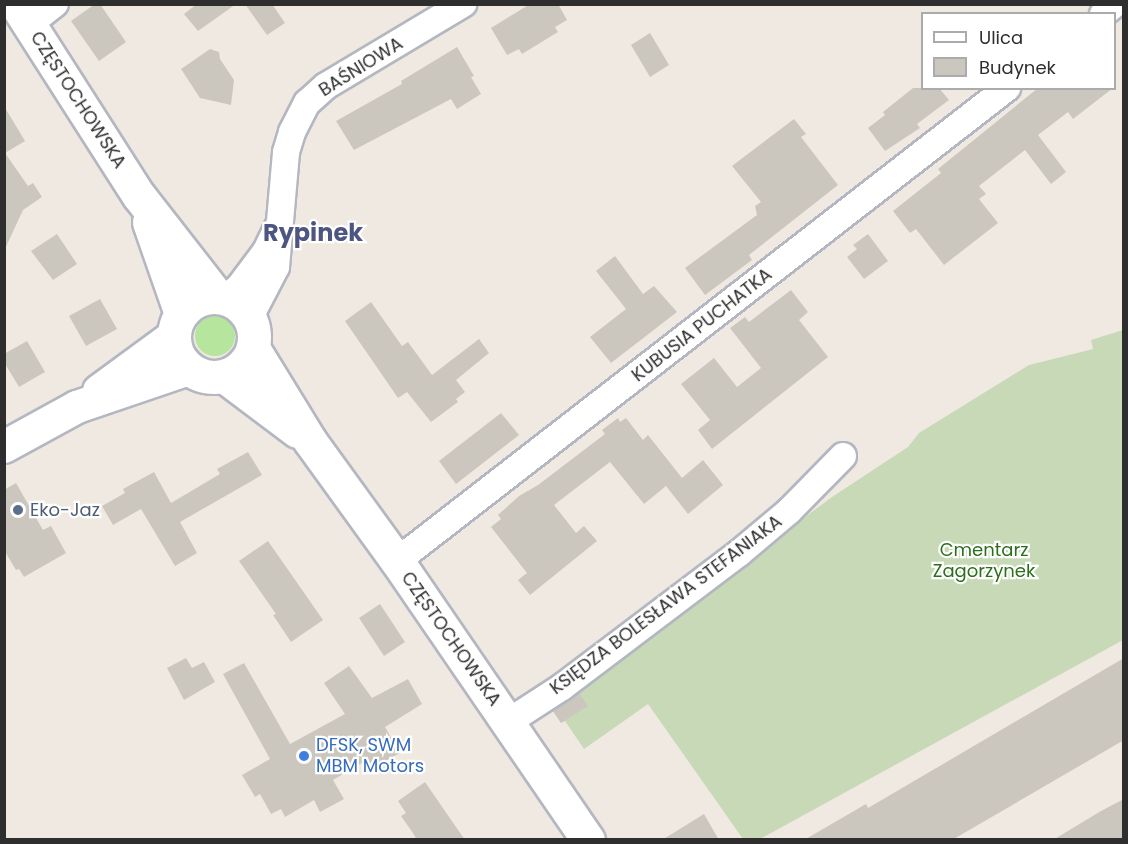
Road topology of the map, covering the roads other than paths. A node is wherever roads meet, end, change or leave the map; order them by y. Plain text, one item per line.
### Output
1 (55, 4) edge
2 (463, 4) edge
3 (22, 14) edge
4 (1003, 90) edge
5 (139, 196) junction
6 (237, 315) junction
7 (178, 325) junction
8 (189, 369) junction
9 (224, 376) junction
10 (77, 407) junction
11 (310, 441) junction
12 (4, 447) edge
13 (843, 456) dead end
14 (397, 561) junction
15 (508, 722) junction
16 (588, 840) edge

1 - 3 street
2 - 6 street, BAŚNIOWA
3 - 5 main road, CZĘSTOCHOWSKA
4 - 14 street, KUBUSIA PUCHATKA
5 - 6 main road, CZĘSTOCHOWSKA
5 - 7 main road, CZĘSTOCHOWSKA
6 - 7 main road
6 - 9 main road
6 - 11 main road, CZĘSTOCHOWSKA
7 - 8 main road
7 - 10 street
8 - 9 main road
8 - 10 street
9 - 11 main road, CZĘSTOCHOWSKA
10 - 12 street
11 - 14 main road, CZĘSTOCHOWSKA
13 - 15 street, KSIĘDZA BOLESŁAWA STEFANIAKA
14 - 15 main road, CZĘSTOCHOWSKA
15 - 16 main road, CZĘSTOCHOWSKA

